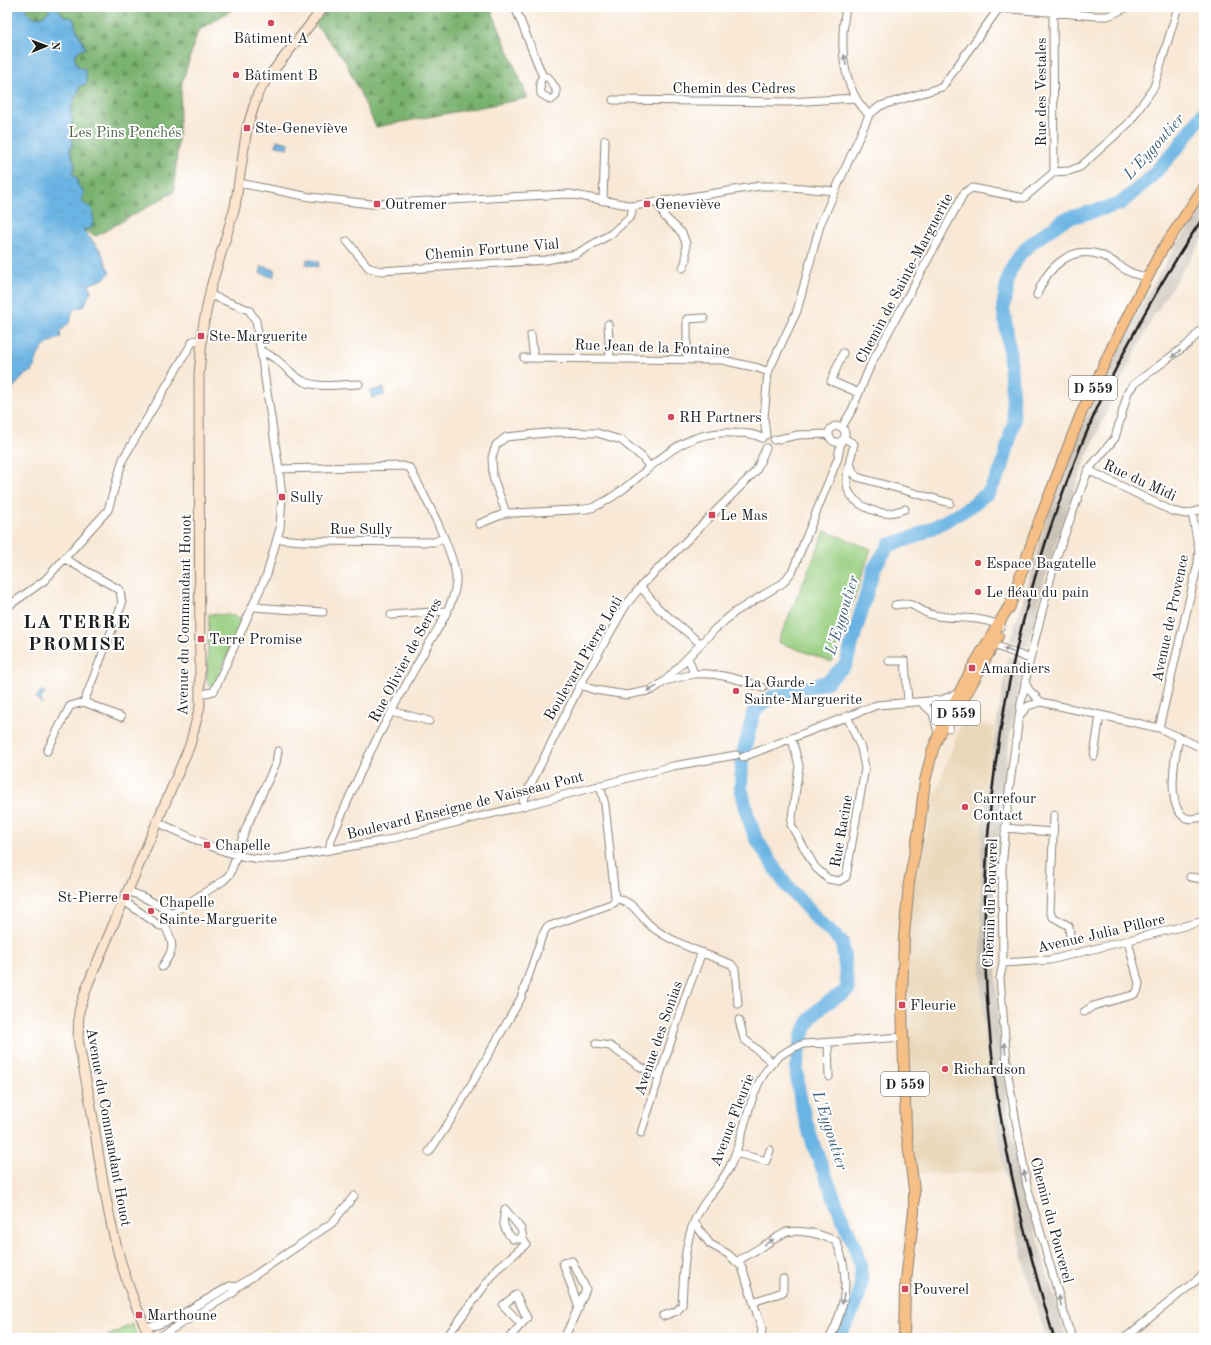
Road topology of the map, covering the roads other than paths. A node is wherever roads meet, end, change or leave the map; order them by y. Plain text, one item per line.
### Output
1 (324, 7) edge
2 (515, 7) edge
3 (846, 7) edge
4 (999, 7) edge
5 (1128, 7) edge
6 (1178, 7) edge
7 (1054, 10) edge
8 (543, 77) dead end
9 (856, 98) junction
10 (613, 100) dead end
11 (869, 115) junction
12 (605, 140) dead end
13 (1054, 172) junction
14 (239, 183) junction
15 (1204, 187) edge
16 (835, 191) junction
17 (603, 201) junction
18 (657, 202) junction
19 (633, 206) junction
20 (346, 241) dead end
21 (683, 268) dead end
22 (1145, 282) junction
23 (210, 295) junction
24 (1037, 295) dead end
25 (704, 318) dead end
26 (608, 324) dead end
27 (1204, 327) edge
28 (531, 334) dead end
29 (201, 340) junction
30 (261, 351) junction
31 (843, 353) dead end
32 (524, 358) dead end
33 (534, 358) junction
34 (610, 358) junction
35 (687, 359) junction
36 (768, 372) junction
37 (359, 384) dead end
38 (859, 393) junction
39 (842, 428) junction
40 (829, 434) junction
41 (764, 436) junction
42 (843, 439) junction
43 (774, 440) junction
44 (766, 448) junction
45 (849, 459) junction
46 (649, 466) junction
47 (279, 469) junction
48 (1088, 470) junction
49 (950, 503) dead end
50 (1204, 508) edge
51 (905, 509) dead end
52 (506, 513) junction
53 (1192, 513) junction
54 (479, 524) dead end
55 (443, 538) junction
56 (278, 539) junction
57 (65, 559) junction
58 (1201, 563) edge
59 (641, 587) junction
60 (895, 605) dead end
61 (7, 606) edge
62 (253, 607) junction
63 (446, 611) junction
64 (324, 612) dead end
65 (391, 615) dead end
66 (1000, 626) junction
67 (701, 644) junction
68 (990, 644) junction
69 (688, 658) junction
70 (1030, 659) junction
71 (889, 661) dead end
72 (694, 674) junction
73 (666, 681) junction
74 (1025, 682) junction
75 (580, 685) junction
76 (764, 688) dead end
77 (959, 693) junction
78 (200, 695) junction
79 (941, 700) junction
80 (84, 702) junction
81 (908, 702) junction
82 (921, 702) junction
83 (1041, 702) junction
84 (392, 710) junction
85 (1019, 715) junction
86 (1100, 715) junction
87 (848, 716) junction
88 (121, 717) dead end
89 (947, 719) junction
90 (429, 721) dead end
91 (1159, 728) junction
92 (1179, 738) junction
93 (792, 739) junction
94 (1204, 749) edge
95 (47, 751) dead end
96 (278, 751) dead end
97 (736, 755) dead end
98 (1094, 756) dead end
99 (744, 757) dead end
100 (600, 785) junction
101 (523, 806) junction
102 (1054, 815) dead end
103 (1204, 818) edge
104 (157, 822) junction
105 (1005, 828) junction
106 (919, 830) junction
107 (1052, 832) junction
108 (329, 850) junction
109 (237, 856) junction
110 (1190, 877) dead end
111 (1204, 879) edge
112 (128, 891) junction
113 (616, 898) junction
114 (124, 901) junction
115 (172, 913) junction
116 (1204, 921) edge
117 (166, 926) junction
118 (1070, 937) dead end
119 (1128, 941) junction
120 (702, 952) junction
121 (1003, 963) junction
122 (162, 967) dead end
123 (738, 1004) dead end
124 (1084, 1012) dead end
125 (739, 1020) dead end
126 (903, 1037) junction
127 (828, 1042) junction
128 (596, 1044) dead end
129 (772, 1062) junction
130 (658, 1076) junction
131 (828, 1077) dead end
132 (641, 1133) dead end
133 (770, 1150) dead end
134 (428, 1152) dead end
135 (736, 1153) junction
136 (354, 1196) dead end
137 (694, 1222) junction
138 (525, 1242) dead end
139 (736, 1262) junction
140 (1204, 1274) edge
141 (783, 1278) dead end
142 (237, 1287) junction
143 (753, 1302) junction
144 (578, 1308) junction
145 (663, 1316) dead end
146 (521, 1324) dead end
147 (145, 1327) junction
148 (151, 1338) edge
149 (157, 1338) edge
150 (446, 1338) edge
151 (509, 1338) edge
152 (564, 1338) edge
153 (761, 1338) edge
154 (830, 1338) edge
155 (904, 1338) edge
156 (1073, 1338) edge
157 (1125, 1338) edge

1 - 14 main road, Avenue du Commandant Houot
2 - 8 street
9 -> 3 street
4 - 7 street
4 - 11 street
5 - 7 street
6 - 13 street
7 - 13 street, Rue des Vestales
9 - 10 street, Chemin des Cèdres
9 - 11 street
11 - 16 street
12 - 17 street
13 - 38 street, Chemin de Sainte-Marguerite
14 - 17 street
14 - 23 main road, Avenue du Commandant Houot
15 - 22 main road, D 559
16 - 18 street
16 - 36 street
17 - 19 street
18 - 19 street
18 - 21 street
19 - 20 street, Chemin Fortune Vial
22 - 24 street
22 - 66 main road, D 559
23 - 29 main road, Avenue du Commandant Houot
23 - 30 street
25 - 35 street
26 - 34 street
27 -> 48 street, Chemin du Pouverel
28 - 33 street
29 - 57 street
29 - 78 main road, Avenue du Commandant Houot
30 - 37 street
30 - 47 street
31 - 38 street
32 - 33 street, Rue Jean de la Fontaine
33 - 34 street, Rue Jean de la Fontaine
34 - 35 street, Rue Jean de la Fontaine
35 - 36 street, Rue Jean de la Fontaine
36 - 41 street
38 - 39 street, Chemin de Sainte-Marguerite
39 - 40 street
39 - 42 street
40 - 42 street
40 - 43 street
41 - 43 street
41 - 44 street
41 - 46 street
42 - 45 street
42 - 67 street
43 - 44 street
44 - 59 street, Boulevard Pierre Loti
45 - 49 street
45 - 51 street
46 - 52 street
46 - 52 street
47 - 55 street, Rue Olivier de Serres
47 - 56 street
48 - 53 street, Rue du Midi
48 - 70 street, Chemin du Pouverel
50 - 53 street, Rue du Midi
52 - 54 street
53 - 58 street, Avenue de Provence
55 - 56 street, Rue Sully
55 - 63 street, Rue Olivier de Serres
56 - 62 street
57 - 61 street
57 - 80 street
58 - 91 street, Avenue de Provence
59 - 67 street
59 - 75 street, Boulevard Pierre Loti
60 - 66 street
62 - 64 street
62 - 78 street
63 - 65 street
63 - 84 street, Rue Olivier de Serres
66 - 68 main road, D 559
67 - 69 street
70 -> 68 street
68 - 77 main road, D 559
68 - 89 main road, D 559
69 - 72 street
69 - 73 street
70 - 74 street, Chemin du Pouverel
71 - 81 street
72 - 73 street
72 - 76 street
73 -> 75 street
74 - 83 street
74 - 85 street, Chemin du Pouverel
75 - 101 street, Boulevard Pierre Loti
77 - 79 street
77 - 89 main road, D 559
78 - 104 main road, Avenue du Commandant Houot
79 - 82 street
79 - 89 street
80 - 88 street
80 - 95 street
81 - 82 street
81 - 87 street
82 - 89 street
83 - 85 street
83 - 86 street
84 - 90 street
84 - 108 street, Rue Olivier de Serres
85 - 105 street, Chemin du Pouverel
86 - 91 street
86 - 98 street
87 - 93 street
87 - 93 street, Rue Racine
89 - 106 main road, D 559
89 - 106 main road, D 559
91 - 92 street
92 - 94 street
92 - 103 street
93 - 99 street
96 - 109 street
97 - 100 street, Boulevard Enseigne de Vaisseau Pont
100 - 101 street, Boulevard Enseigne de Vaisseau Pont
100 - 113 street
101 - 108 street, Boulevard Enseigne de Vaisseau Pont
102 - 107 street
104 - 109 street, Boulevard Enseigne de Vaisseau Pont
104 - 112 main road, Avenue du Commandant Houot
105 - 107 street
105 - 121 street, Chemin du Pouverel
106 - 126 main road, D 559
107 - 118 street
108 - 109 street, Boulevard Enseigne de Vaisseau Pont
109 - 115 street
110 - 111 street
112 - 114 main road, Avenue du Commandant Houot
112 - 115 street
113 - 120 street
113 - 134 street
114 - 117 street
114 - 147 main road, Avenue du Commandant Houot
115 - 117 street
116 - 119 street, Avenue Julia Pillore
117 - 122 street
119 - 121 street, Avenue Julia Pillore
119 - 124 street
120 - 123 street
120 - 130 street, Avenue des Sonias
156 -> 121 street, Chemin du Pouverel
125 - 129 street
126 - 127 street, Avenue Fleurie
126 - 155 main road, D 559
127 - 129 street, Avenue Fleurie
127 - 131 street
128 - 130 street
129 - 135 street, Avenue Fleurie
130 - 132 street, Avenue des Sonias
133 - 135 street
135 - 137 street, Avenue Fleurie
136 - 142 street
137 - 139 street
137 - 145 street, Avenue Fleurie
138 - 150 street
139 - 143 street
139 -> 154 street
140 - 157 street
141 - 143 street
142 - 147 street
142 - 149 street
143 - 153 street
144 - 144 street
144 - 152 street
146 - 151 street
147 - 148 main road, Avenue du Commandant Houot

